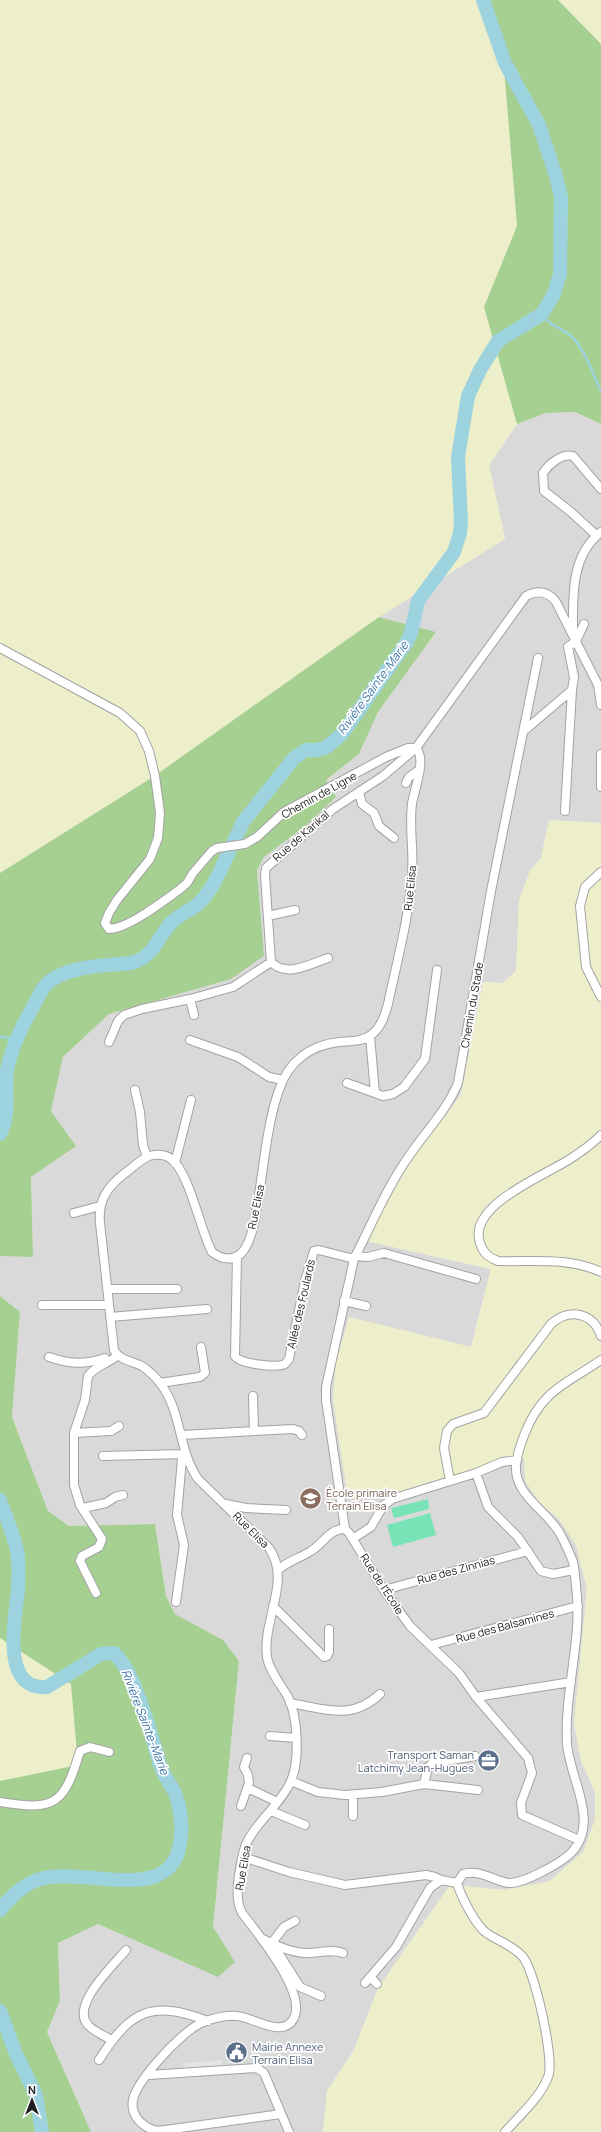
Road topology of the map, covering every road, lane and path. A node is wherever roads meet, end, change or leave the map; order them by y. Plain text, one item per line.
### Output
1 (601, 489) edge
2 (599, 534) edge
3 (584, 624) dead end
4 (574, 637) junction
5 (0, 648) edge
6 (538, 658) dead end
7 (572, 690) junction
8 (601, 705) edge
9 (525, 730) junction
10 (416, 748) junction
11 (601, 754) edge
12 (419, 770) junction
13 (406, 783) dead end
14 (601, 787) edge
15 (359, 792) junction
16 (565, 812) dead end
17 (394, 838) dead end
18 (601, 872) edge
19 (295, 910) dead end
20 (268, 916) junction
21 (328, 958) dead end
22 (271, 962) junction
23 (438, 970) dead end
24 (601, 997) edge
25 (190, 999) junction
26 (396, 1000) dead end
27 (388, 1004) junction
28 (194, 1015) dead end
29 (370, 1036) junction
30 (190, 1040) dead end
31 (109, 1042) dead end
32 (283, 1080) junction
33 (347, 1083) dead end
34 (135, 1090) dead end
35 (375, 1093) junction
36 (191, 1100) dead end
37 (601, 1135) edge
38 (148, 1157) junction
39 (175, 1163) junction
40 (100, 1206) junction
41 (74, 1213) dead end
42 (237, 1256) junction
43 (355, 1257) junction
44 (601, 1272) edge
45 (476, 1279) dead end
46 (107, 1289) junction
47 (177, 1289) dead end
48 (344, 1301) junction
49 (42, 1305) dead end
50 (109, 1305) junction
51 (366, 1306) dead end
52 (207, 1309) dead end
53 (110, 1317) junction
54 (601, 1336) edge
55 (201, 1347) dead end
56 (117, 1356) junction
57 (49, 1357) dead end
58 (601, 1360) edge
59 (160, 1383) junction
60 (254, 1396) dead end
61 (119, 1426) dead end
62 (254, 1431) junction
63 (74, 1433) junction
64 (182, 1435) junction
65 (302, 1435) dead end
66 (185, 1454) junction
67 (103, 1456) dead end
68 (517, 1460) junction
69 (476, 1473) junction
70 (450, 1481) junction
71 (123, 1495) dead end
72 (223, 1503) junction
73 (83, 1508) junction
74 (286, 1510) dead end
75 (345, 1529) junction
76 (354, 1538) junction
77 (528, 1551) junction
78 (278, 1570) junction
79 (574, 1570) junction
80 (384, 1590) junction
81 (96, 1593) dead end
82 (176, 1602) dead end
83 (273, 1606) junction
84 (578, 1606) junction
85 (329, 1629) dead end
86 (431, 1645) junction
87 (571, 1682) junction
88 (380, 1694) dead end
89 (476, 1697) junction
90 (290, 1703) junction
91 (270, 1736) dead end
92 (296, 1738) junction
93 (109, 1752) dead end
94 (475, 1756) dead end
95 (247, 1758) dead end
96 (291, 1781) junction
97 (424, 1784) junction
98 (248, 1788) junction
99 (478, 1790) dead end
100 (354, 1795) junction
101 (0, 1802) edge
102 (277, 1802) junction
103 (241, 1806) dead end
104 (271, 1811) junction
105 (353, 1816) dead end
106 (305, 1824) dead end
107 (579, 1840) junction
108 (243, 1857) junction
109 (441, 1880) junction
110 (457, 1883) junction
111 (295, 1921) dead end
112 (260, 1938) junction
113 (273, 1945) junction
114 (126, 1950) dead end
115 (343, 1953) dead end
116 (377, 1984) dead end
117 (321, 1996) dead end
118 (208, 2021) junction
119 (112, 2040) junction
120 (99, 2060) dead end
121 (148, 2075) junction
122 (281, 2114) junction
123 (289, 2132) edge
124 (505, 2132) edge

1 - 2 street
2 - 4 street
3 - 4 street
4 - 7 street
4 - 8 street
4 - 10 street
5 - 10 street, Chemin de Ligne
6 - 9 street, Chemin du Stade
7 - 9 street
7 - 16 street
9 - 43 street, Chemin du Stade
10 - 12 street, Rue Elisa
10 - 15 street, Rue de Karikal
11 - 14 street
12 - 13 street
12 - 27 street, Rue Elisa
15 - 17 street
15 - 20 street, Rue de Karikal
18 - 24 street
19 - 20 street
20 - 22 street, Rue de Karikal
21 - 22 street
22 - 25 street
23 - 35 street
25 - 28 street
25 - 31 street
26 - 27 street
27 - 29 street, Rue Elisa
29 - 32 street, Rue Elisa
29 - 35 street
30 - 32 street
32 - 42 street, Rue Elisa
33 - 35 street
34 - 38 street
36 - 39 street
37 - 44 street
38 - 39 street
38 - 40 street
39 - 42 street
40 - 41 street
40 - 46 street
42 - 43 street, Allée des Foulards
43 - 45 street
43 - 48 street, Chemin du Stade
46 - 47 street
46 - 50 street
48 - 51 street
48 - 75 street, Chemin du Stade
49 - 50 street
50 - 53 street
52 - 53 street
53 - 56 street
54 - 70 street
55 - 59 street
56 - 57 street
56 - 59 street, Rue Elisa
56 - 63 street
58 - 68 street
59 - 64 street, Rue Elisa
60 - 62 street
61 - 63 street
62 - 64 street
62 - 65 street
63 - 73 street
64 - 66 street, Rue Elisa
66 - 67 street
66 - 72 street, Rue Elisa
66 - 82 street
68 - 69 street
68 - 79 street
69 - 70 street
69 - 77 street
70 - 76 street
71 - 73 street
72 - 74 street, Rue Elisa
72 - 78 street, Rue Elisa
73 - 81 street
75 - 76 street, Rue de l'École
75 - 78 street
76 - 80 street, Rue de l'École
77 - 79 street
77 - 80 street, Rue des Zinnias
78 - 83 street, Rue Elisa
79 - 84 street
80 - 86 street, Rue de l'École
83 - 85 street
83 - 90 street, Rue Elisa
84 - 86 street, Rue des Balsamines
84 - 87 street
86 - 89 street, Rue de l'École
87 - 89 street
87 - 107 street
88 - 90 street
89 - 107 street, Rue de l'École
90 - 92 street, Rue Elisa
91 - 92 street
92 - 96 street, Rue Elisa
93 - 101 street
94 - 97 street
95 - 98 street
96 - 100 street
96 - 102 street, Rue Elisa
97 - 99 street
97 - 100 street
98 - 102 street
98 - 103 street
100 - 105 street
102 - 104 street, Rue Elisa
104 - 106 street
104 - 108 street, Rue Elisa
107 - 110 street
108 - 109 street
108 - 112 street, Rue Elisa
109 - 110 street
109 - 116 street
110 - 124 street
111 - 113 street
112 - 113 street, Rue Elisa
112 - 118 street
113 - 115 street, Rue Elisa
113 - 117 street, Rue Elisa
114 - 119 street
118 - 119 street
118 - 121 street
119 - 120 street
121 - 122 street
121 - 122 street
122 - 123 street

